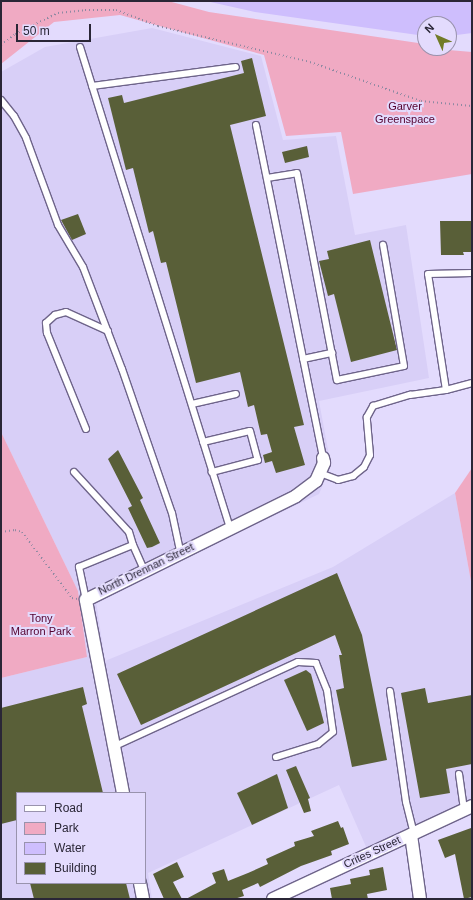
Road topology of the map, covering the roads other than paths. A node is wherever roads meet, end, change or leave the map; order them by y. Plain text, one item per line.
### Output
1 (80, 47) dead end
2 (236, 67) dead end
3 (92, 86) junction
4 (1, 100) edge
5 (256, 125) dead end
6 (267, 178) junction
7 (383, 245) dead end
8 (472, 273) edge
9 (108, 331) junction
10 (332, 353) junction
11 (303, 359) junction
12 (472, 384) edge
13 (446, 390) junction
14 (236, 394) dead end
15 (192, 404) junction
16 (86, 429) dead end
17 (203, 442) junction
18 (323, 458) joint
19 (74, 472) dead end
20 (212, 472) junction
21 (320, 473) junction
22 (230, 528) junction
23 (134, 545) junction
24 (180, 552) junction
25 (144, 570) junction
26 (86, 600) junction
27 (390, 691) dead end
28 (114, 746) junction
29 (276, 757) dead end
30 (459, 774) dead end
31 (123, 792) edge
32 (468, 808) edge
33 (412, 834) junction
34 (140, 884) edge
35 (143, 899) edge
36 (273, 899) edge
37 (420, 899) edge

1 - 3 lane
2 - 3 lane
3 - 15 lane
4 - 9 lane
5 - 6 lane
6 - 10 lane
6 - 11 lane
7 - 10 lane
8 - 13 lane
9 - 16 lane
9 - 24 lane
10 - 11 lane
11 - 18 lane
12 - 13 lane
13 - 21 lane
14 - 15 lane
15 - 17 lane
17 - 20 lane
17 - 20 lane
18 - 21 street, North Drennan Street
19 - 23 lane
20 - 22 lane
21 - 22 street, North Drennan Street
22 - 24 street, North Drennan Street
23 - 25 lane
23 - 26 lane
24 - 25 street, North Drennan Street
25 - 26 street, North Drennan Street
26 - 28 street, North Drennan Street
27 - 33 lane
28 - 29 lane
28 - 31 street, North Drennan Street
30 - 32 lane
32 - 33 street, Crites Street
33 - 36 street, Crites Street
33 - 37 street
34 - 35 street

